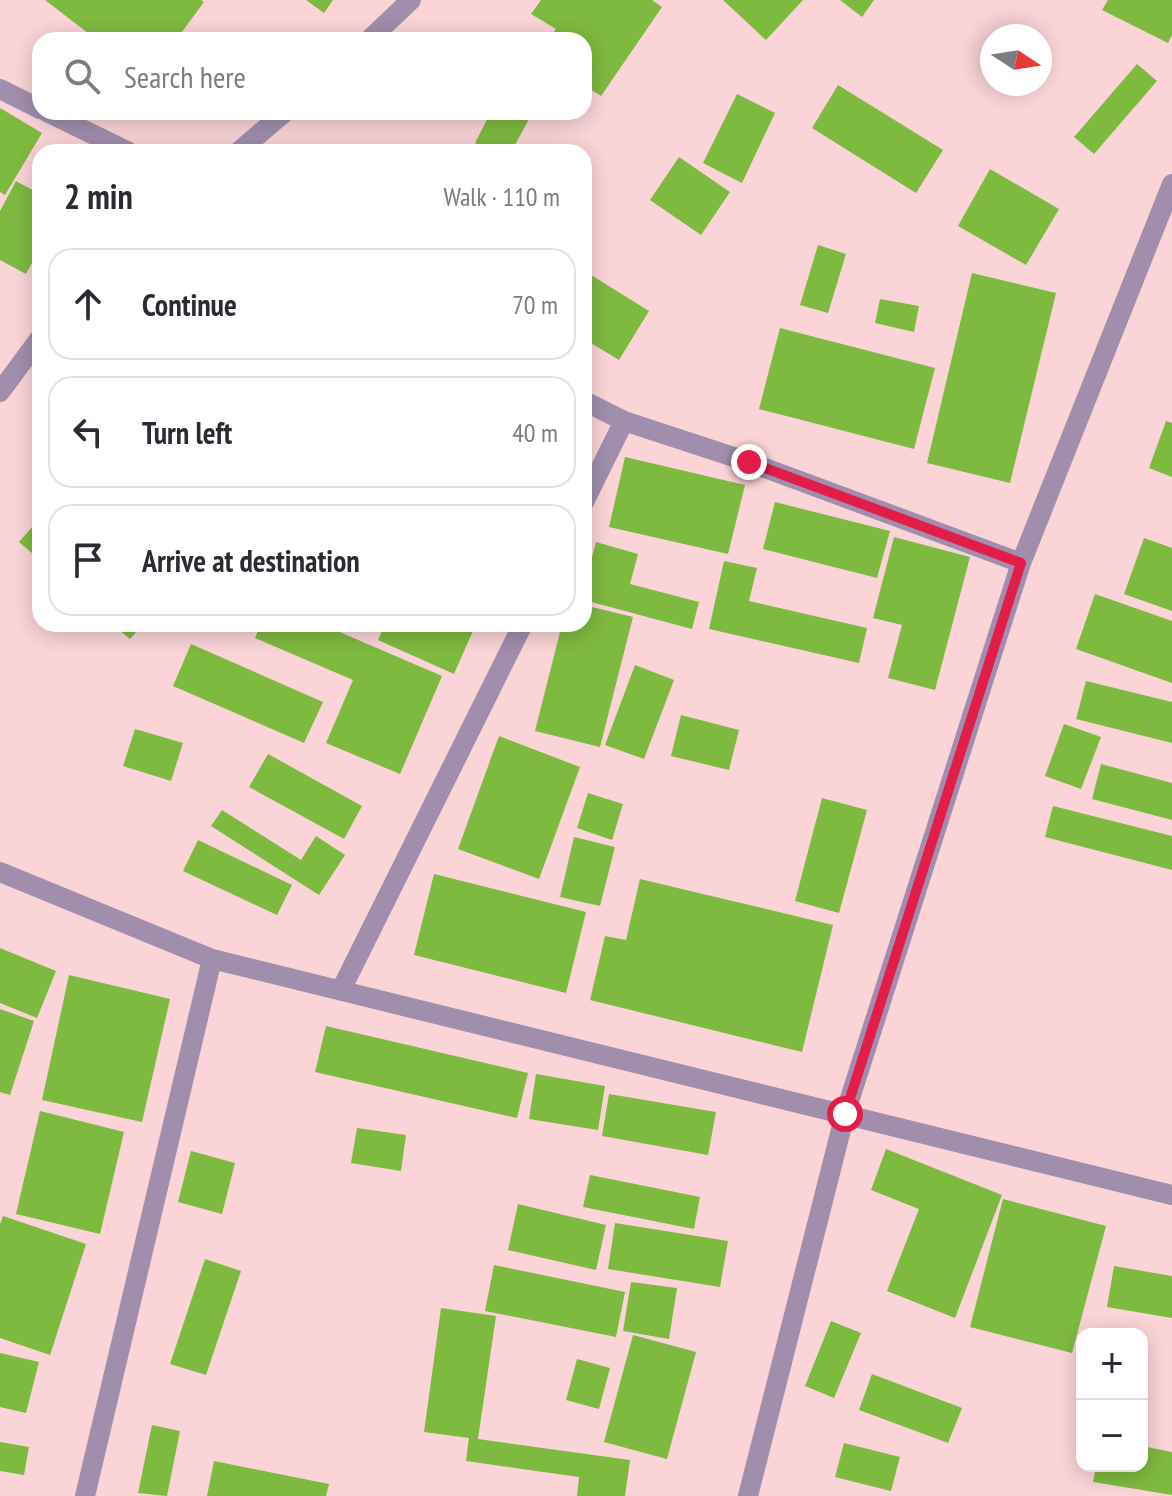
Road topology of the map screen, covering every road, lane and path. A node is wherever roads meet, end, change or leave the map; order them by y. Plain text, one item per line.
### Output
1 (411, 0) edge
2 (377, 32) edge
3 (0, 89) edge
4 (32, 105) edge
5 (63, 120) edge
6 (276, 120) edge
7 (113, 144) edge
8 (247, 144) edge
9 (1172, 184) edge
10 (32, 349) edge
11 (0, 392) edge
12 (592, 405) edge
13 (624, 421) junction
14 (592, 486) edge
15 (1021, 563) junction
16 (519, 632) edge
17 (0, 872) edge
18 (212, 959) junction
19 (341, 990) junction
20 (845, 1114) junction
21 (1172, 1195) edge
22 (85, 1496) edge
23 (748, 1496) edge

1 - 2 street
3 - 4 street
5 - 7 street
6 - 8 street
9 - 15 street
10 - 11 street
12 - 13 street
13 - 14 street
13 - 15 street
15 - 20 street
16 - 19 street
17 - 18 street
18 - 19 street
18 - 22 street
19 - 20 street
20 - 21 street
20 - 23 street

